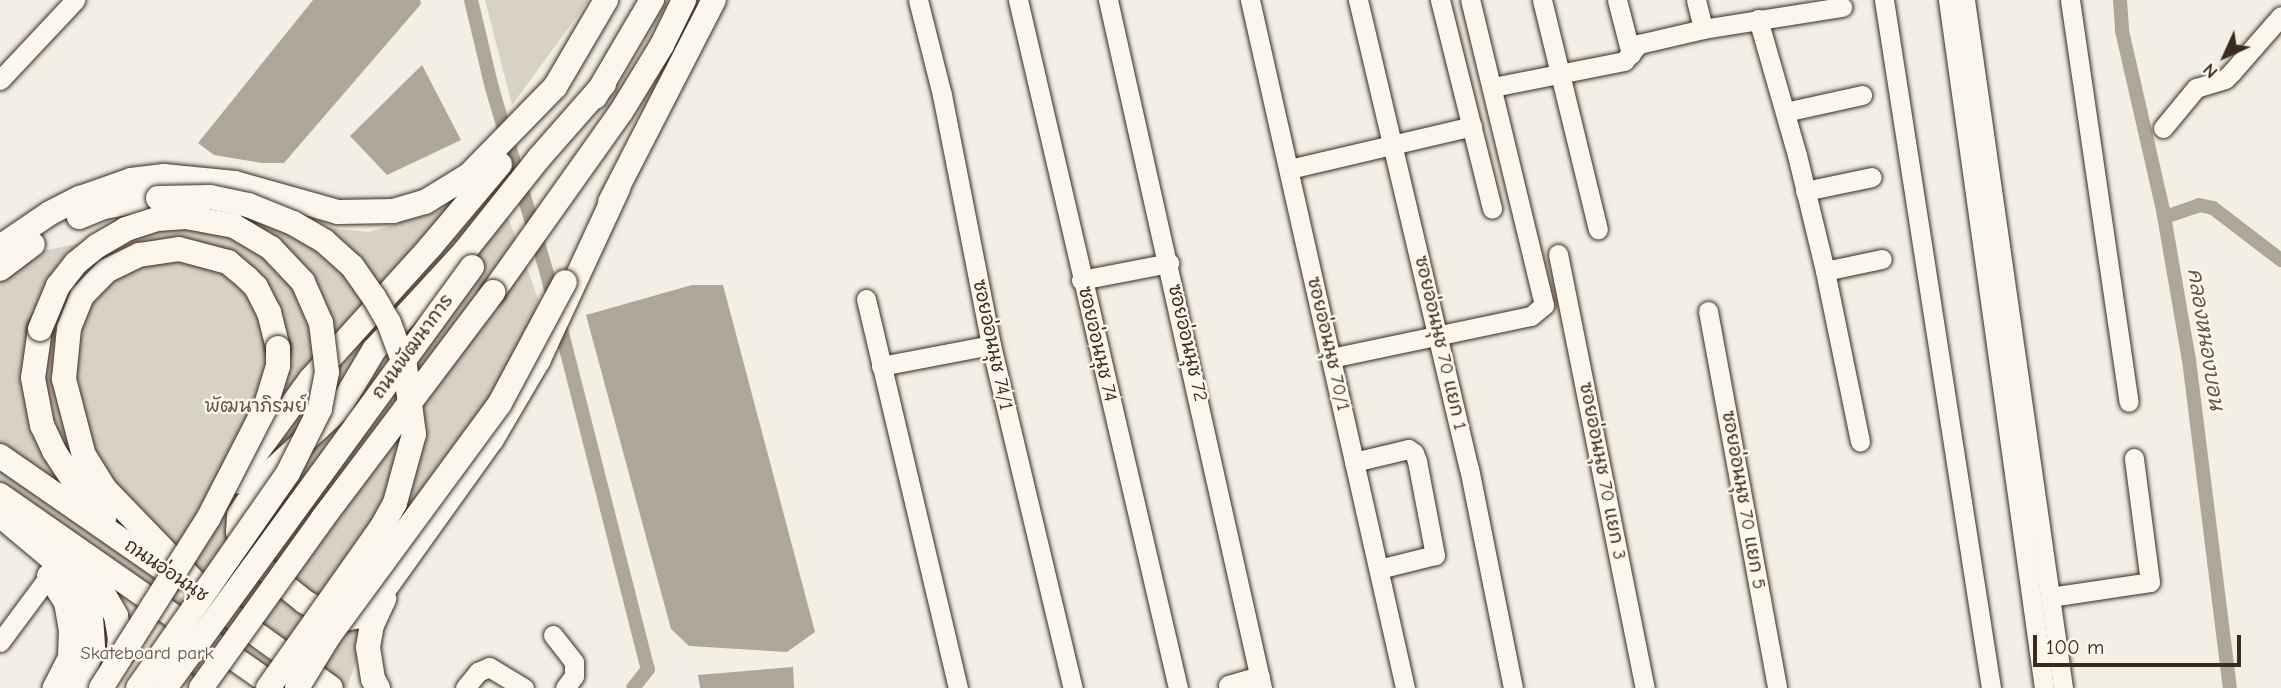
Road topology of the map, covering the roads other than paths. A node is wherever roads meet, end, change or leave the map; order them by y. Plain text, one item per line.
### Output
1 (75, 0) edge
2 (606, 0) edge
3 (652, 0) edge
4 (684, 0) edge
5 (714, 0) edge
6 (918, 0) edge
7 (1018, 0) edge
8 (1108, 0) edge
9 (1250, 0) edge
10 (1358, 0) edge
11 (1440, 0) edge
12 (1470, 0) edge
13 (1542, 0) edge
14 (1617, 0) edge
15 (1696, 0) edge
16 (1884, 0) edge
17 (1948, 0) edge
18 (1965, 0) edge
19 (2070, 0) edge
20 (1842, 7) dead end
21 (1769, 12) edge
22 (2281, 16) edge
23 (1703, 29) junction
24 (1631, 54) junction
25 (1560, 74) junction
26 (0, 80) edge
27 (1493, 87) junction
28 (1862, 95) dead end
29 (1785, 112) junction
30 (1472, 126) junction
31 (2163, 128) dead end
32 (1394, 146) junction
33 (491, 163) junction
34 (1289, 169) junction
35 (1872, 177) dead end
36 (1805, 191) junction
37 (508, 209) junction
38 (1492, 209) dead end
39 (1598, 229) dead end
40 (0, 247) edge
41 (1559, 254) dead end
42 (1882, 259) dead end
43 (1169, 263) junction
44 (0, 268) edge
45 (1825, 271) junction
46 (1081, 280) junction
47 (568, 286) junction
48 (866, 299) dead end
49 (1708, 311) dead end
50 (1438, 334) junction
51 (991, 345) junction
52 (1331, 358) junction
53 (881, 366) junction
54 (2129, 402) dead end
55 (1860, 440) dead end
56 (0, 456) edge
57 (2134, 458) dead end
58 (1354, 462) junction
59 (0, 496) edge
60 (0, 515) edge
61 (209, 517) junction
62 (0, 524) edge
63 (406, 562) junction
64 (161, 567) junction
65 (1378, 569) junction
66 (49, 576) junction
67 (2050, 597) junction
68 (215, 604) junction
69 (553, 635) dead end
70 (0, 642) edge
71 (1261, 682) edge
72 (1228, 685) dead end
73 (87, 687) edge
74 (55, 688) edge
75 (111, 688) edge
76 (122, 688) edge
77 (138, 688) edge
78 (165, 688) edge
79 (187, 688) edge
80 (201, 688) edge
81 (268, 688) edge
82 (277, 688) edge
83 (297, 688) edge
84 (331, 688) edge
85 (378, 688) edge
86 (465, 688) edge
87 (524, 688) edge
88 (565, 688) edge
89 (958, 688) edge
90 (1073, 688) edge
91 (1178, 688) edge
92 (1405, 688) edge
93 (1513, 688) edge
94 (1645, 688) edge
95 (1777, 688) edge
96 (1991, 688) edge
97 (2044, 688) edge
98 (2063, 688) edge

1 - 26 street
2 - 33 main road
3 - 37 main road
4 - 80 main road, ถนนพัฒนาการ, bridge
5 - 47 main road
6 - 51 street, ซอยอ่อนนุช 74/1
7 - 46 street, ซอยอ่อนนุช 74
8 - 43 street, ซอยอ่อนนุช 72
9 - 34 street, ซอยอ่อนนุช 70/1
10 - 32 street, ซอยอ่อนนุช 70 แยก 1
11 - 30 street
12 - 27 street
13 - 25 street
14 - 24 street
15 - 23 street
16 - 96 street
17 - 97 street
18 - 67 street
19 - 54 street
20 - 21 street
21 - 23 street
21 - 29 street
22 - 31 street
23 - 24 street
24 - 25 street
25 - 27 street
25 - 39 street
27 - 50 street
28 - 29 street
29 - 36 street
30 - 32 street
30 - 38 street
32 - 34 street
32 - 50 street, ซอยอ่อนนุช 70 แยก 1
33 - 40 main road
33 - 61 main road, bridge
34 - 52 street, ซอยอ่อนนุช 70/1
35 - 36 street
36 - 45 street
37 - 63 main road
37 - 78 main road, ถนนพัฒนาการ, bridge
41 - 94 street, ซอยอ่อนนุช 70 แยก 3
42 - 45 street
43 - 46 street
43 - 71 street, ซอยอ่อนนุช 72
44 - 81 main road, bridge
45 - 55 street
46 - 91 street, ซอยอ่อนนุช 74
47 - 63 main road
47 - 83 main road, bridge
48 - 53 street
49 - 95 street, ซอยอ่อนนุช 70 แยก 5
50 - 52 street
50 - 93 street, ซอยอ่อนนุช 70 แยก 1
51 - 53 street
51 - 90 street, ซอยอ่อนนุช 74/1
52 - 58 street, ซอยอ่อนนุช 70/1
53 - 89 street
56 - 64 main road, ถนนอ่อนนุช
57 - 67 street
58 - 65 street, ซอยอ่อนนุช 70/1
58 - 65 street
59 - 75 main road
59 - 82 main road, ถนนอ่อนนุช
60 - 73 main road
61 - 68 main road, bridge
61 - 73 main road, bridge
62 - 66 main road
63 - 85 main road
64 - 68 main road, ถนนอ่อนนุช
64 - 77 main road, bridge
65 - 92 street, ซอยอ่อนนุช 70/1
66 - 70 street
66 - 74 main road
67 - 98 street
68 - 84 main road, ถนนอ่อนนุช
69 - 88 street
71 - 72 street
76 - 79 main road
86 - 87 street

